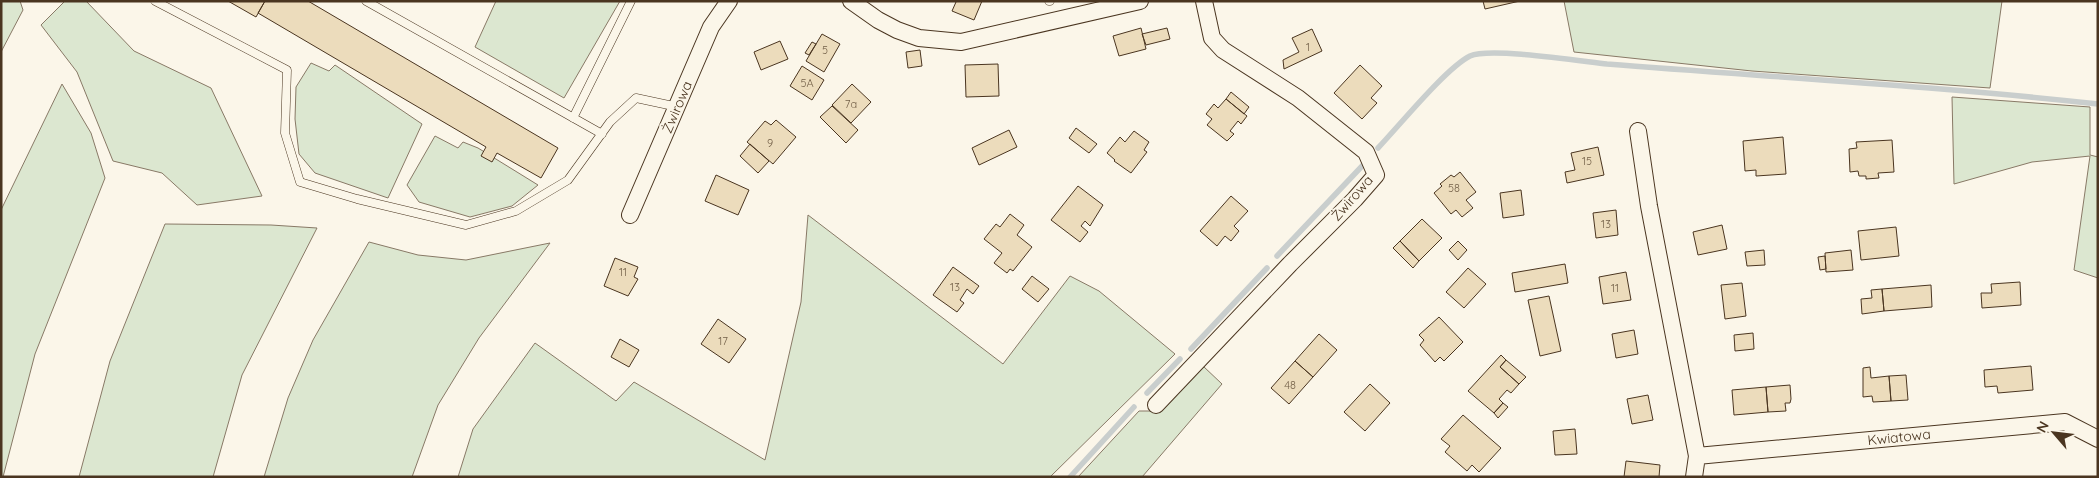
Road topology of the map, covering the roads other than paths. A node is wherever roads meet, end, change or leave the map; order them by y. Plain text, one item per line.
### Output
1 (154, 1) edge
2 (366, 1) edge
3 (631, 1) edge
4 (729, 1) edge
5 (851, 1) edge
6 (1204, 1) edge
7 (1133, 2) edge
8 (678, 107) junction
9 (573, 118) junction
10 (1638, 131) dead end
11 (602, 134) junction
12 (630, 215) dead end
13 (1156, 405) dead end
14 (2098, 439) edge
15 (1697, 456) junction
16 (1694, 477) edge

1 - 11 lane
2 - 9 lane
3 - 9 lane
4 - 8 street, Żwirowa
5 - 7 street
6 - 13 street, Żwirowa
8 - 11 lane
8 - 12 street, Żwirowa
9 - 11 lane
10 - 15 street
14 - 15 street, Kwiatowa
15 - 16 street

